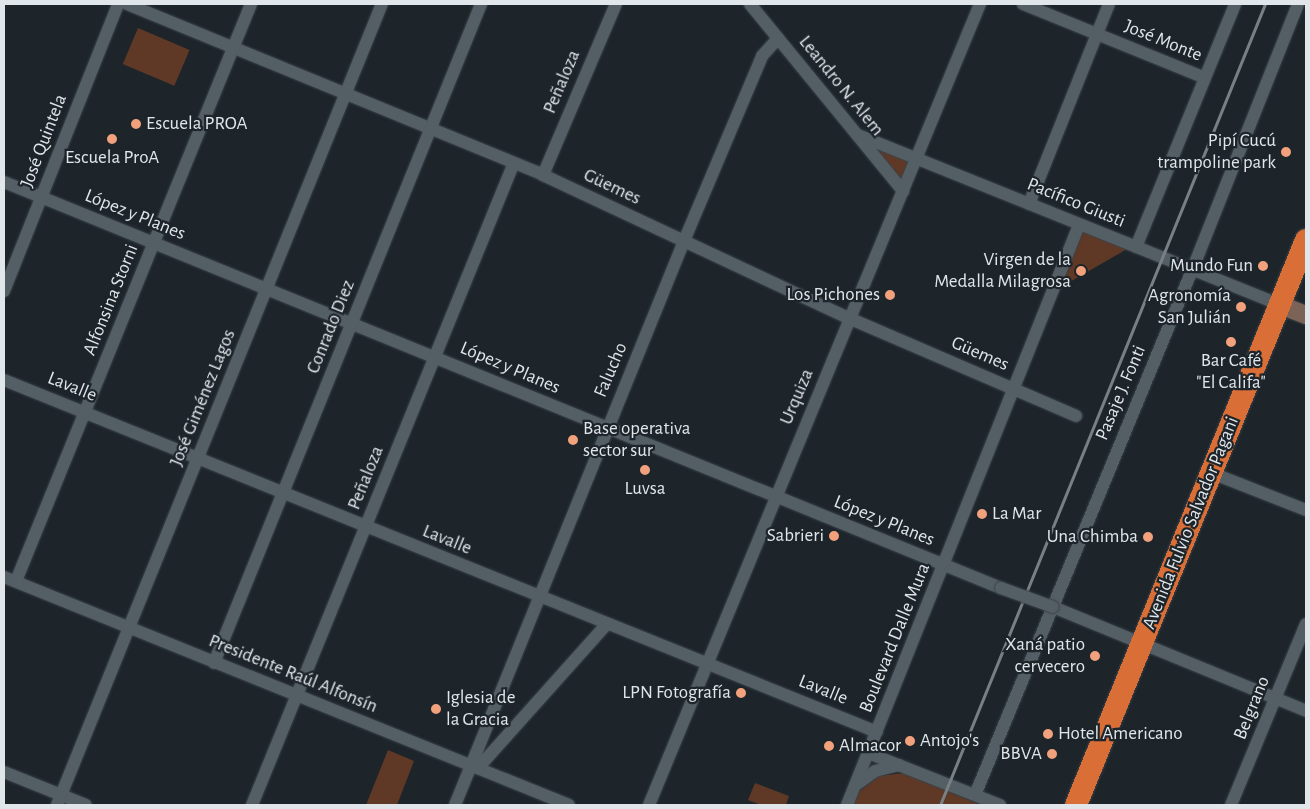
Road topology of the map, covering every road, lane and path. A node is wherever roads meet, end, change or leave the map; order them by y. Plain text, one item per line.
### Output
1 (118, 4) edge
2 (127, 4) edge
3 (252, 4) edge
4 (382, 4) edge
5 (481, 4) edge
6 (616, 4) edge
7 (750, 4) edge
8 (980, 4) edge
9 (1024, 4) edge
10 (1110, 4) edge
11 (1235, 4) edge
12 (1298, 4) edge
13 (1098, 34) junction
14 (778, 38) junction
15 (234, 47) junction
16 (1205, 78) junction
17 (345, 94) junction
18 (431, 128) junction
19 (858, 135) junction
20 (916, 159) junction
21 (513, 165) junction
22 (543, 175) junction
23 (4, 182) edge
24 (904, 191) junction
25 (42, 197) junction
26 (1029, 204) junction
27 (1079, 225) junction
28 (1306, 240) edge
29 (684, 241) junction
30 (154, 243) junction
31 (1136, 247) junction
32 (1193, 268) junction
33 (267, 289) junction
34 (4, 291) edge
35 (1280, 305) junction
36 (1306, 315) edge
37 (851, 319) junction
38 (352, 324) junction
39 (435, 358) junction
40 (4, 380) edge
41 (1014, 390) junction
42 (85, 412) junction
43 (1076, 416) dead end
44 (606, 429) junction
45 (198, 459) junction
46 (1212, 473) junction
47 (283, 494) junction
48 (775, 497) junction
49 (1306, 510) edge
50 (365, 528) junction
51 (944, 565) junction
52 (10, 579) edge
53 (538, 598) junction
54 (1053, 607) junction
55 (1306, 624) edge
56 (606, 625) junction
57 (129, 629) junction
58 (1142, 644) junction
59 (214, 663) junction
60 (705, 664) junction
61 (297, 696) junction
62 (1275, 700) junction
63 (1306, 712) edge
64 (877, 732) junction
65 (868, 753) junction
66 (899, 765) junction
67 (475, 767) junction
68 (4, 772) edge
69 (854, 786) junction
70 (975, 795) junction
71 (60, 800) edge
72 (86, 805) edge
73 (252, 805) edge
74 (455, 805) edge
75 (569, 805) edge
76 (648, 805) edge
77 (847, 805) edge
78 (1000, 805) edge
79 (1076, 805) edge
80 (1231, 805) edge

1 - 25 street, José Quintela
2 - 15 street, Güemes
3 - 15 street, Alfonsina Storni
4 - 17 street, José Giménez Lagos
5 - 18 street, Conrado Diez
6 - 22 street, Peñaloza
7 - 14 street, Leandro N. Alem
8 - 20 street, Urquiza
9 - 13 street, José Monte
10 - 13 street
11 - 16 street
12 - 32 street, Pasaje J. Fonti
13 - 16 street, José Monte
13 - 26 street
14 - 19 street, Leandro N. Alem
14 - 29 street, Falucho
15 - 17 street, Güemes
15 - 30 street, Alfonsina Storni
16 - 31 street
17 - 18 street, Güemes
17 - 33 street, José Giménez Lagos
18 - 21 street, Güemes
18 - 38 street, Conrado Diez
19 - 20 street, Pacífico Giusti
19 - 24 street, Leandro N. Alem
20 - 24 street, Urquiza
20 - 26 street, Pacífico Giusti
21 - 22 street, Güemes
21 - 39 street, Peñaloza
22 - 29 street, Güemes
23 - 25 street, López y Planes
24 - 37 street, Urquiza
25 - 30 street, López y Planes
25 - 34 street, José Quintela
26 - 27 street, Pacífico Giusti
27 - 31 street, Pacífico Giusti
27 - 41 street, Boulevard Dalle Mura
28 - 35 highway, Avenida Fulvio Salvador Pagani
29 - 37 street, Güemes
29 - 44 street, Falucho
30 - 33 street, López y Planes
30 - 42 street, Alfonsina Storni
31 - 32 street, Pacífico Giusti
32 - 35 street, Pacífico Giusti
32 - 54 street, Pasaje J. Fonti
33 - 38 street, López y Planes
33 - 45 street, José Giménez Lagos
35 - 36 main road
35 - 46 highway, Avenida Fulvio Salvador Pagani
37 - 41 street, Güemes
37 - 48 street, Urquiza
38 - 39 street, López y Planes
38 - 47 street, Conrado Diez
39 - 44 street, López y Planes
39 - 50 street, Peñaloza
40 - 42 street, Lavalle
41 - 43 street, Güemes
41 - 51 street, Boulevard Dalle Mura
42 - 45 street, Lavalle
42 - 52 street, Alfonsina Storni
44 - 48 street, López y Planes
44 - 53 street, Falucho
45 - 47 street, Lavalle
45 - 57 street, José Giménez Lagos
46 - 49 street
46 - 58 highway, Avenida Fulvio Salvador Pagani
47 - 50 street, Lavalle
47 - 59 street, Conrado Diez
48 - 51 street, López y Planes
48 - 60 street, Urquiza
50 - 53 street, Lavalle
50 - 61 street, Peñaloza
51 - 54 street, López y Planes, bridge
51 - 64 street, Boulevard Dalle Mura
52 - 57 street, Presidente Raúl Alfonsín
53 - 56 street, Lavalle
53 - 67 street, Falucho
54 - 58 street
54 - 70 street, Pasaje J. Fonti
55 - 62 street, Belgrano
56 - 60 street, Lavalle
56 - 67 street
57 - 59 street, Presidente Raúl Alfonsín
57 - 71 street, José Giménez Lagos
58 - 62 street
58 - 79 highway, Avenida Fulvio Salvador Pagani
59 - 61 street, Presidente Raúl Alfonsín
60 - 64 street, Lavalle
60 - 76 street, Urquiza
61 - 67 street, Presidente Raúl Alfonsín
61 - 73 street, Peñaloza
62 - 63 street
62 - 80 street, Belgrano
64 - 65 street, Boulevard Dalle Mura
65 - 66 street
65 - 69 street, Boulevard Dalle Mura
66 - 69 street
66 - 70 street
67 - 74 street, Falucho
67 - 75 street, Presidente Raúl Alfonsín
68 - 71 street
69 - 77 street, Boulevard Dalle Mura
70 - 78 street
71 - 72 street

